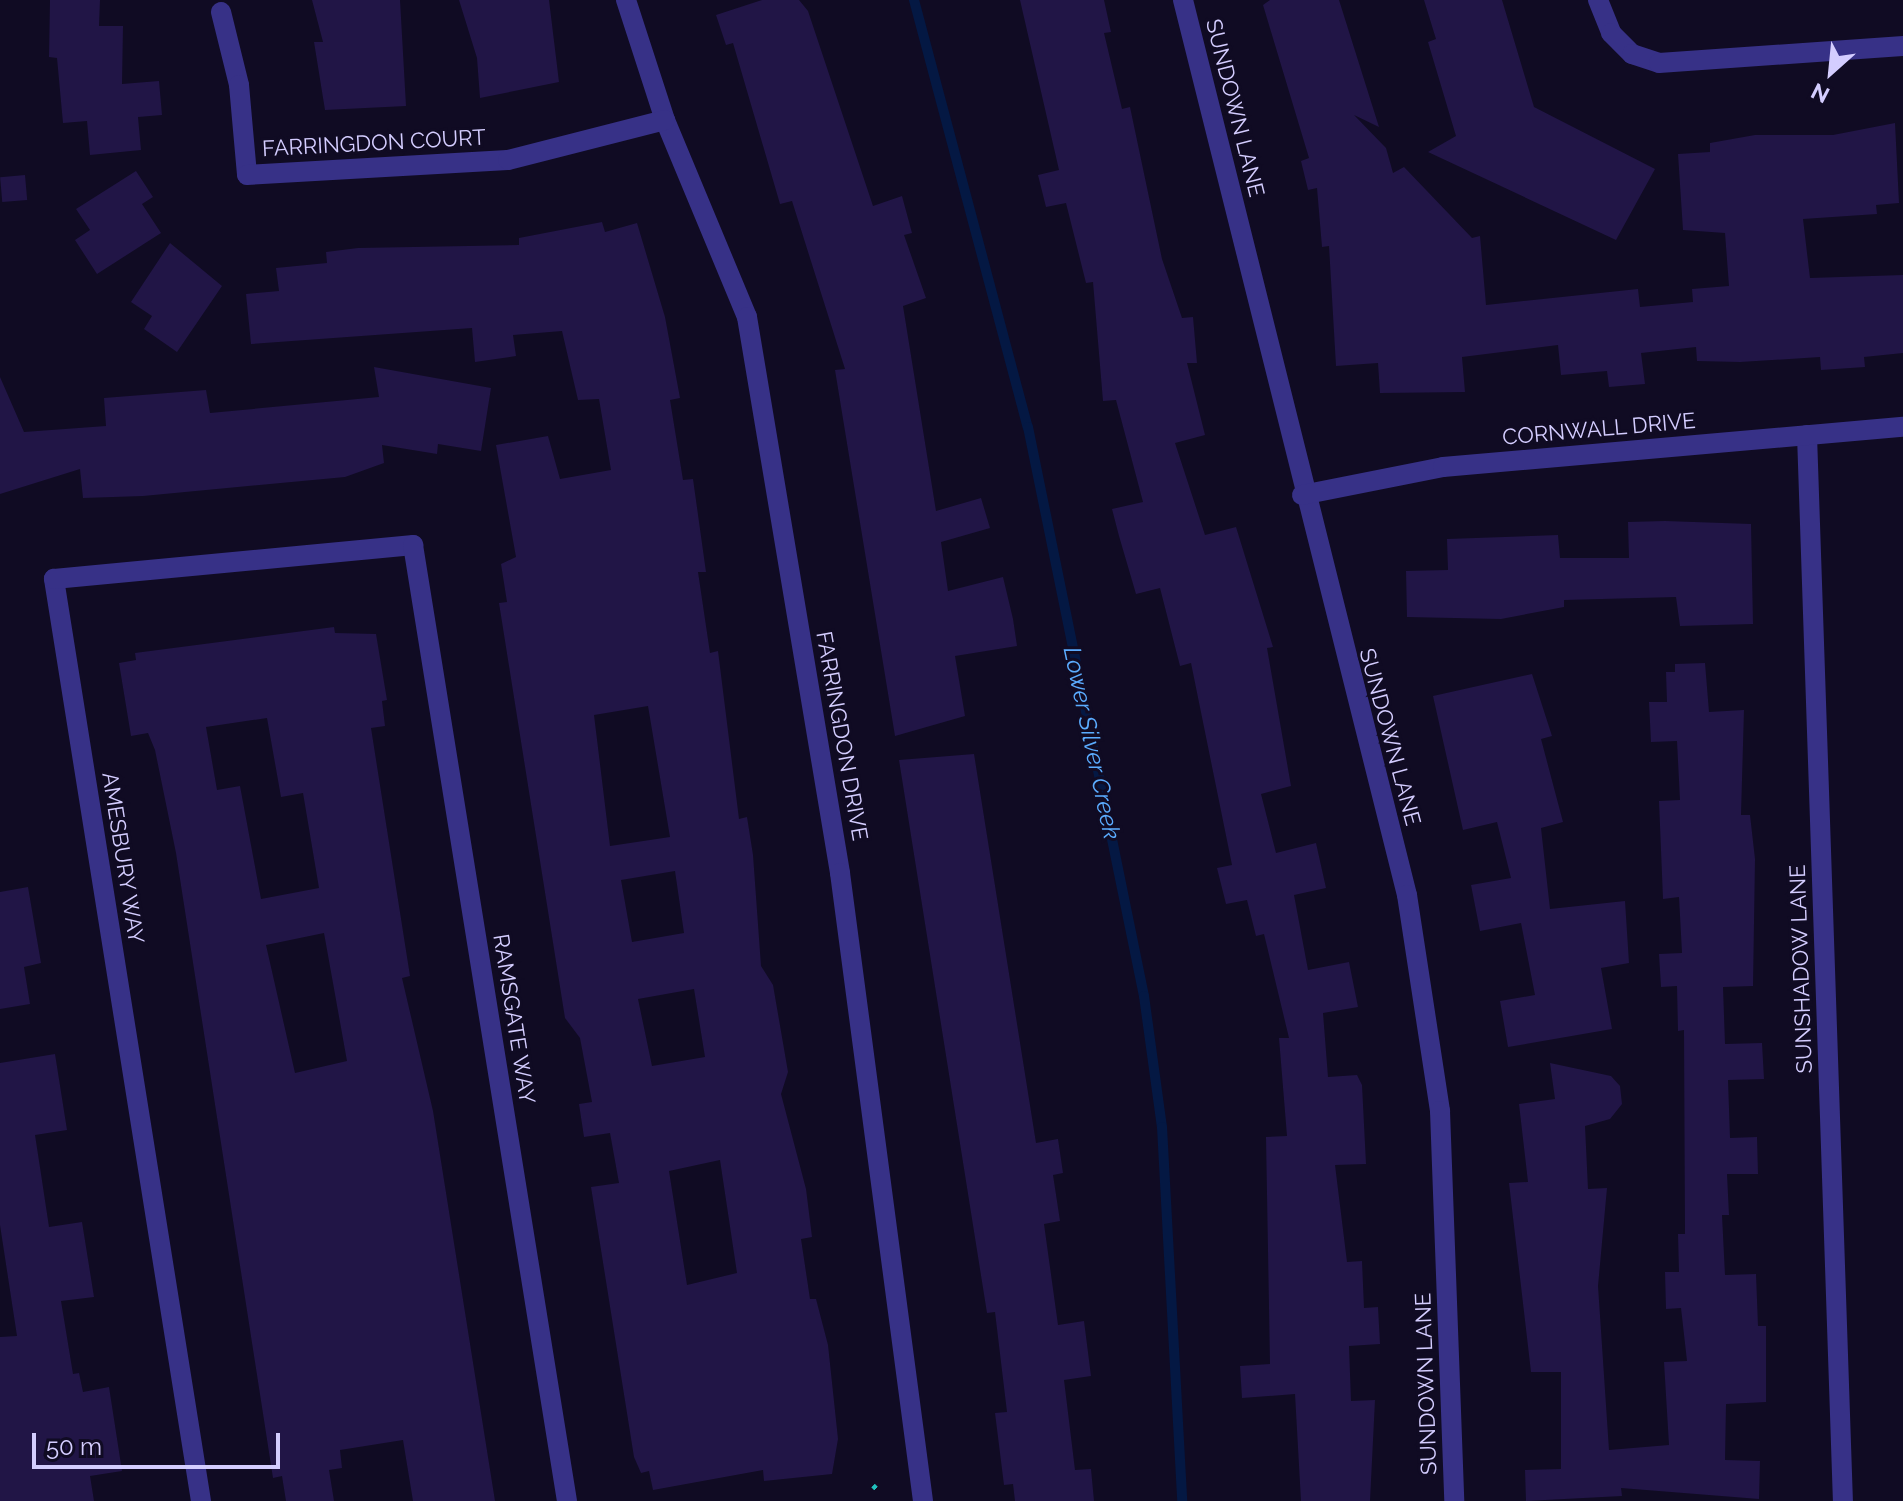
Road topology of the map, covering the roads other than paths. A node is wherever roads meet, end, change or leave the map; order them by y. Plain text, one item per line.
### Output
1 (626, 0) edge
2 (1183, 0) edge
3 (1598, 0) edge
4 (221, 12) dead end
5 (1903, 46) edge
6 (665, 120) junction
7 (1903, 427) edge
8 (1807, 435) junction
9 (1302, 495) junction
10 (413, 545) joint
11 (201, 1501) edge
12 (567, 1501) edge
13 (923, 1501) edge
14 (1454, 1501) edge
15 (1843, 1501) edge

1 - 6 street, FARRINGDON DRIVE
2 - 9 street, SUNDOWN LANE
3 - 5 street
4 - 6 street, FARRINGDON COURT
6 - 13 street, FARRINGDON DRIVE
7 - 8 street, CORNWALL DRIVE
8 - 9 street, CORNWALL DRIVE
8 - 15 street, SUNSHADOW LANE
9 - 14 street, SUNDOWN LANE
10 - 11 street, AMESBURY WAY
10 - 12 street, RAMSGATE WAY

